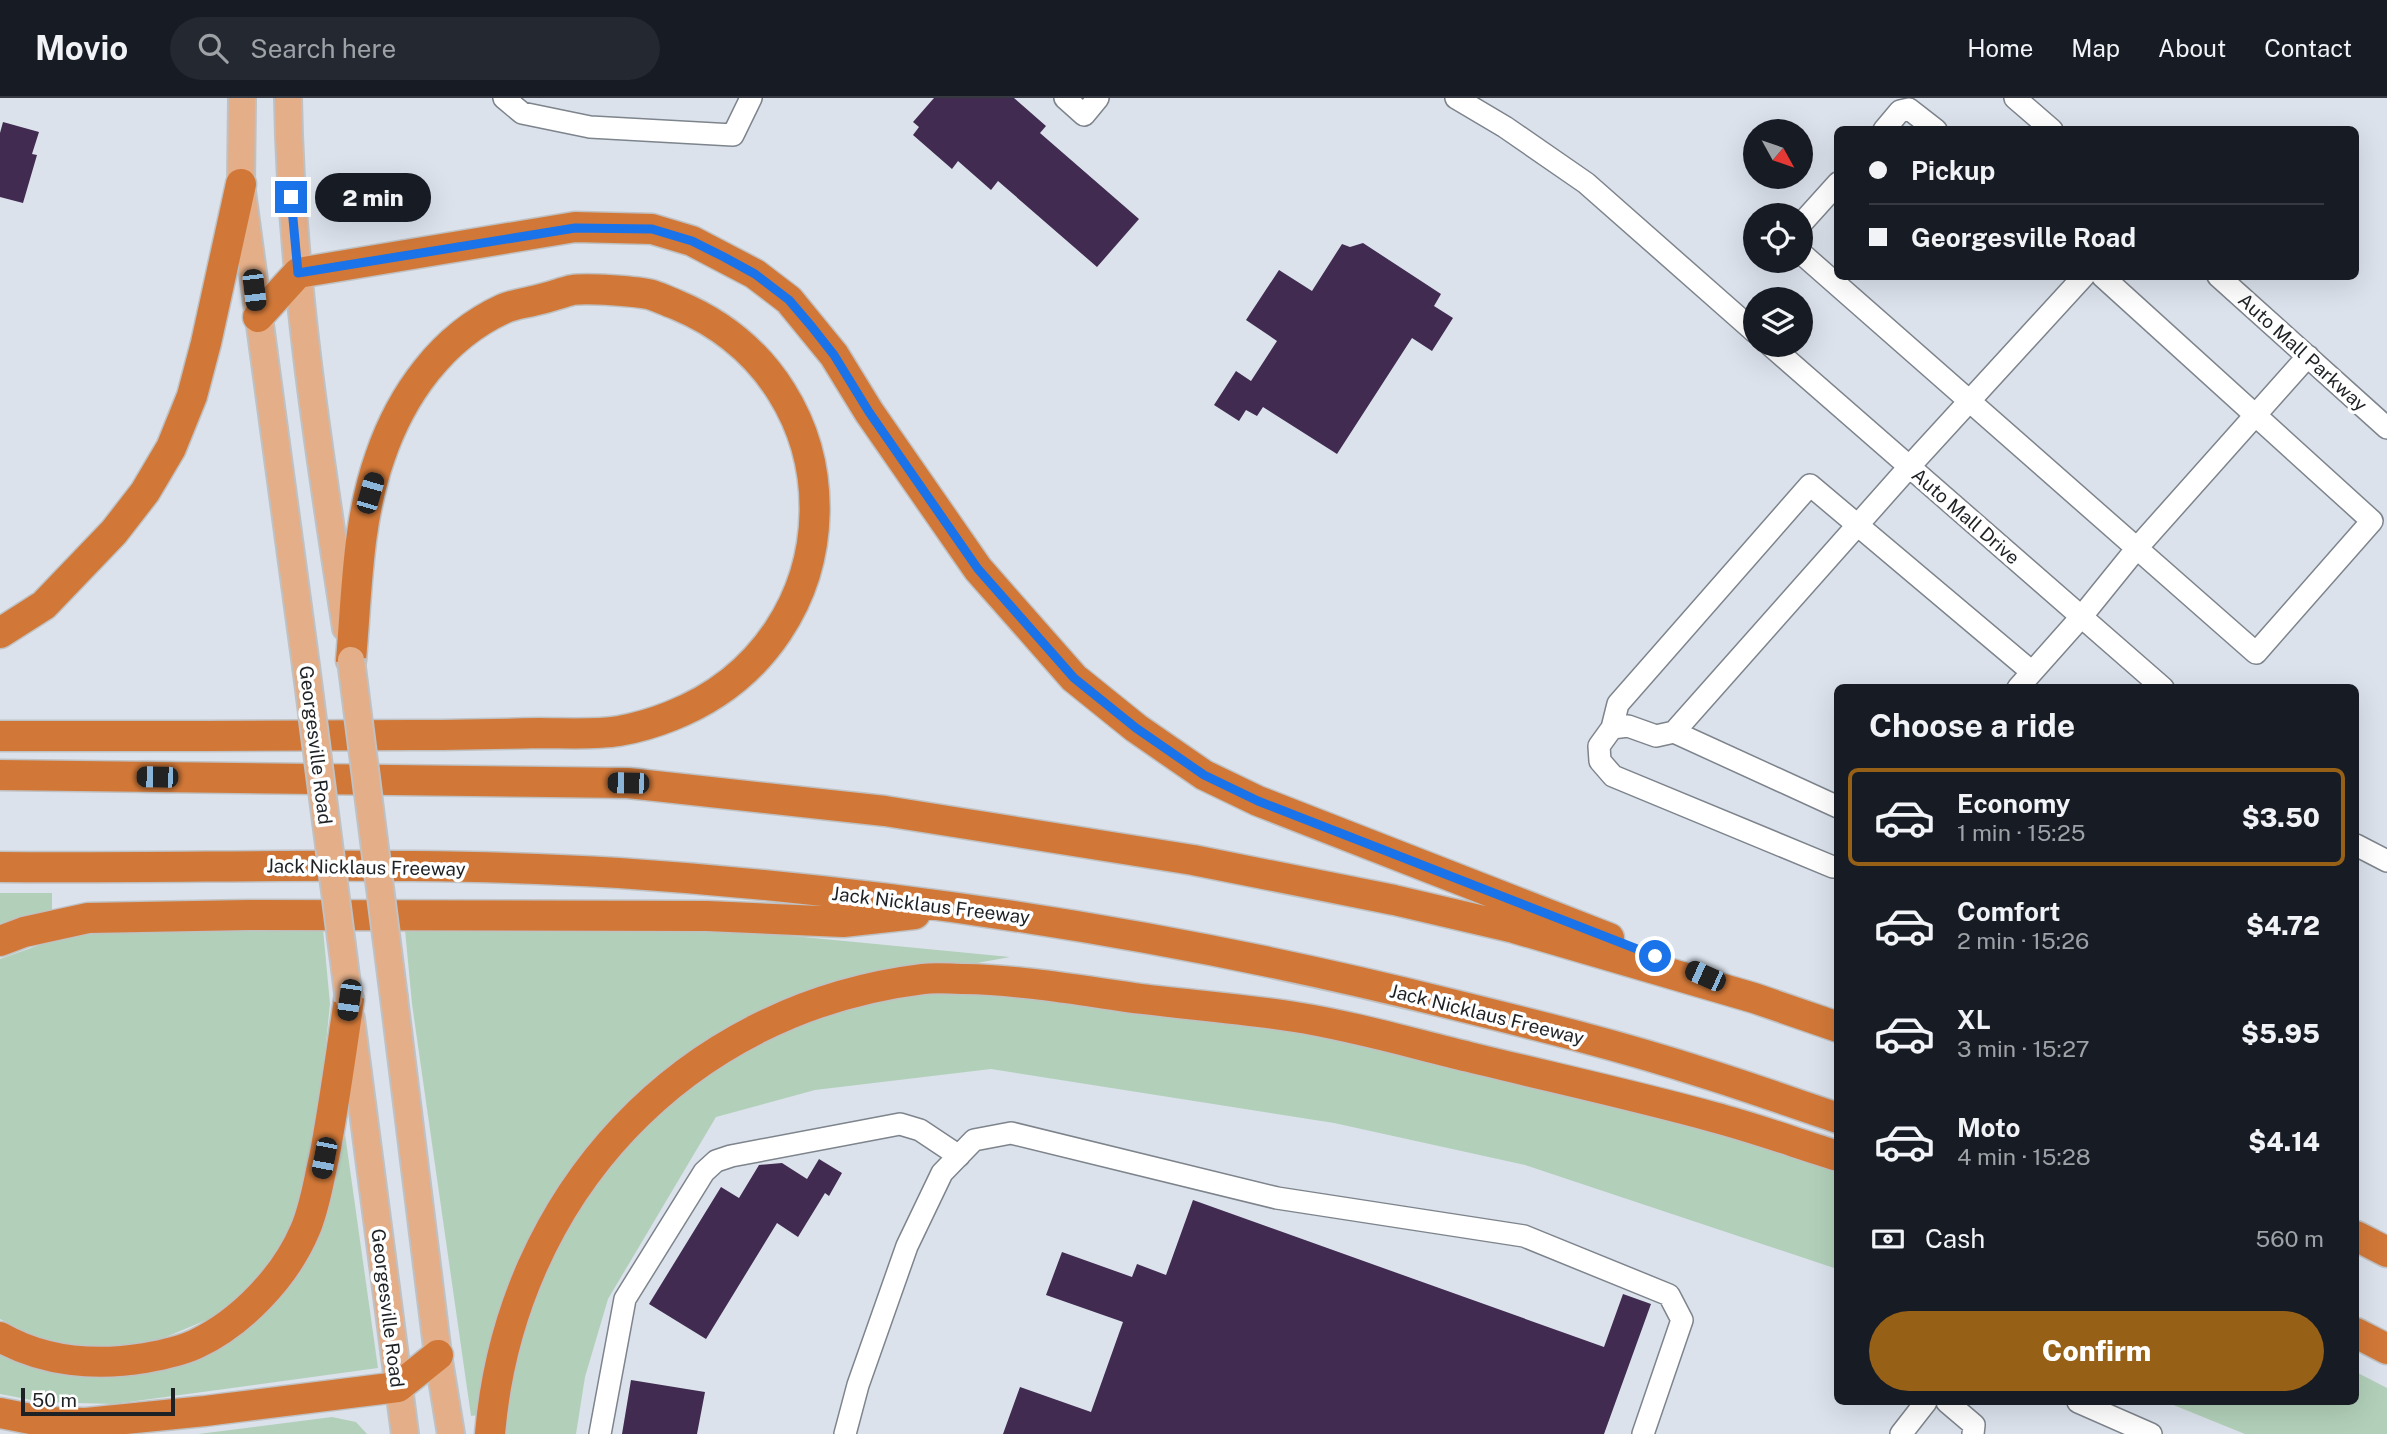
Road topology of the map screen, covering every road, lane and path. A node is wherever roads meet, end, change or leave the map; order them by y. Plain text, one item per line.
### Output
1 (242, 98) edge
2 (288, 98) edge
3 (505, 98) edge
4 (751, 98) edge
5 (1065, 98) edge
6 (1098, 98) edge
7 (1456, 98) edge
8 (2015, 98) edge
9 (1887, 126) edge
10 (1931, 126) edge
11 (2047, 126) edge
12 (241, 184) junction
13 (1834, 188) edge
14 (1813, 211) edge
15 (1813, 264) edge
16 (298, 273) junction
17 (2080, 280) edge
18 (2106, 280) edge
19 (2222, 280) edge
20 (258, 317) junction
21 (1743, 321) edge
22 (2308, 356) junction
23 (1784, 357) edge
24 (1969, 401) junction
25 (2255, 415) junction
26 (2387, 428) edge
27 (1909, 467) junction
28 (1859, 524) junction
29 (2137, 548) junction
30 (2082, 615) junction
31 (0, 633) edge
32 (351, 660) junction
33 (2025, 680) edge
34 (2159, 684) edge
35 (1612, 728) junction
36 (1674, 732) junction
37 (0, 736) edge
38 (0, 775) edge
39 (1834, 805) edge
40 (2359, 847) edge
41 (2387, 861) edge
42 (0, 867) edge
43 (1834, 867) edge
44 (964, 908) junction
45 (0, 941) edge
46 (1754, 998) junction
47 (349, 1000) junction
48 (1834, 1026) edge
49 (1834, 1117) edge
50 (1834, 1155) edge
51 (959, 1156) junction
52 (2359, 1238) edge
53 (2387, 1252) edge
54 (2359, 1335) edge
55 (0, 1337) edge
56 (2387, 1349) edge
57 (438, 1355) junction
58 (398, 1387) junction
59 (1924, 1405) edge
60 (1951, 1405) edge
61 (2085, 1405) edge
62 (0, 1413) edge
63 (405, 1434) edge
64 (451, 1434) edge
65 (490, 1434) edge
66 (600, 1434) edge
67 (845, 1434) edge
68 (1643, 1434) edge
69 (1901, 1434) edge
70 (1973, 1434) edge
71 (2151, 1434) edge

1 - 12 main road, Georgesville Road
2 - 16 main road
3 - 4 street
5 - 6 street
7 - 21 street
8 - 11 street
9 - 10 street
12 - 20 main road, Georgesville Road
12 - 31 highway
13 - 14 street
15 - 24 street
16 - 20 highway
16 - 32 main road
16 - 46 highway
17 - 24 street
18 - 25 street
19 - 22 street, Auto Mall Parkway
20 - 47 main road, Georgesville Road, bridge
22 - 25 street
22 - 26 street, Auto Mall Parkway
23 - 27 street, Auto Mall Drive
24 - 27 street
24 - 29 street
25 - 29 street
25 - 29 street
27 - 28 street
27 - 30 street, Auto Mall Drive
28 - 33 street
28 - 35 street
28 - 36 street
29 - 30 street
30 - 33 street
30 - 34 street, Auto Mall Drive
32 - 37 highway
32 - 57 main road, bridge
35 - 36 street
35 - 43 street
36 - 39 street
38 - 46 highway
40 - 41 street
42 - 44 highway, Jack Nicklaus Freeway
44 - 45 highway
44 - 49 highway, Jack Nicklaus Freeway
46 - 48 highway
47 - 55 highway
47 - 58 main road, Georgesville Road
50 - 65 highway
51 - 66 street
51 - 67 street
51 - 68 street
52 - 53 highway
54 - 56 highway
57 - 58 highway
57 - 64 main road
58 - 62 highway
58 - 63 main road, Georgesville Road
59 - 69 street
60 - 70 street
61 - 71 street

